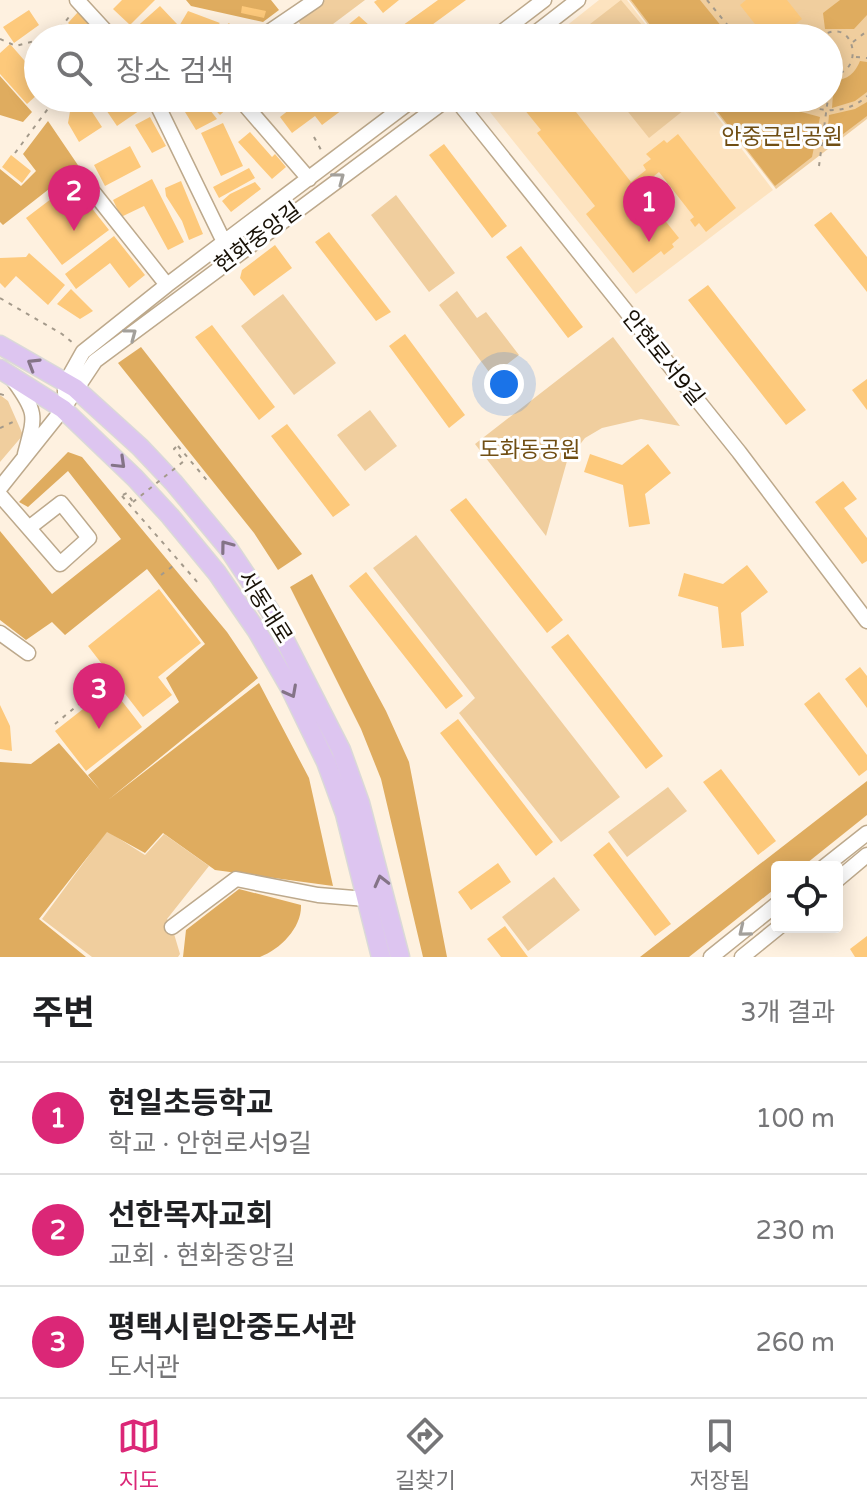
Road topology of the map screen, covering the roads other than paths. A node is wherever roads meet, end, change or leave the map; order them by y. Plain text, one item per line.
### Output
1 (316, 0) edge
2 (544, 0) edge
3 (578, 0) edge
4 (78, 1) edge
5 (99, 24) edge
6 (281, 24) edge
7 (512, 24) edge
8 (547, 24) edge
9 (162, 112) edge
10 (251, 112) edge
11 (397, 112) edge
12 (430, 112) edge
13 (466, 112) edge
14 (309, 179) junction
15 (94, 193) dead end
16 (224, 242) junction
17 (221, 265) junction
18 (167, 285) junction
19 (0, 345) edge
20 (5, 372) edge
21 (70, 386) junction
22 (63, 409) junction
23 (22, 463) junction
24 (0, 488) edge
25 (0, 495) edge
26 (30, 527) dead end
27 (867, 621) edge
28 (0, 633) edge
29 (28, 653) dead end
30 (867, 833) edge
31 (867, 855) edge
32 (832, 861) edge
33 (843, 875) edge
34 (366, 899) junction
35 (771, 909) edge
36 (172, 927) dead end
37 (772, 933) edge
38 (381, 957) edge
39 (400, 957) edge
40 (711, 957) edge
41 (742, 957) edge

1 - 6 street
2 - 7 street
3 - 8 street
4 - 5 street
9 - 16 street
10 - 14 street
11 - 14 street
17 -> 12 street, 현화중앙길
13 - 27 street, 안현로서9길
14 - 16 street
15 - 18 street
16 - 17 street
16 - 18 street
21 -> 17 street, 현화중앙길
18 - 21 street
21 -> 19 main road, 서동대로
20 - 22 main road, 서동대로
20 - 23 street
21 - 22 street
39 -> 21 main road, 서동대로
22 - 23 street
22 -> 34 main road, 서동대로
23 - 24 street
25 - 26 street
28 - 29 street
30 - 32 street
31 - 33 street
34 - 36 street
34 - 38 main road, 서동대로
35 -> 40 street
37 - 41 street

